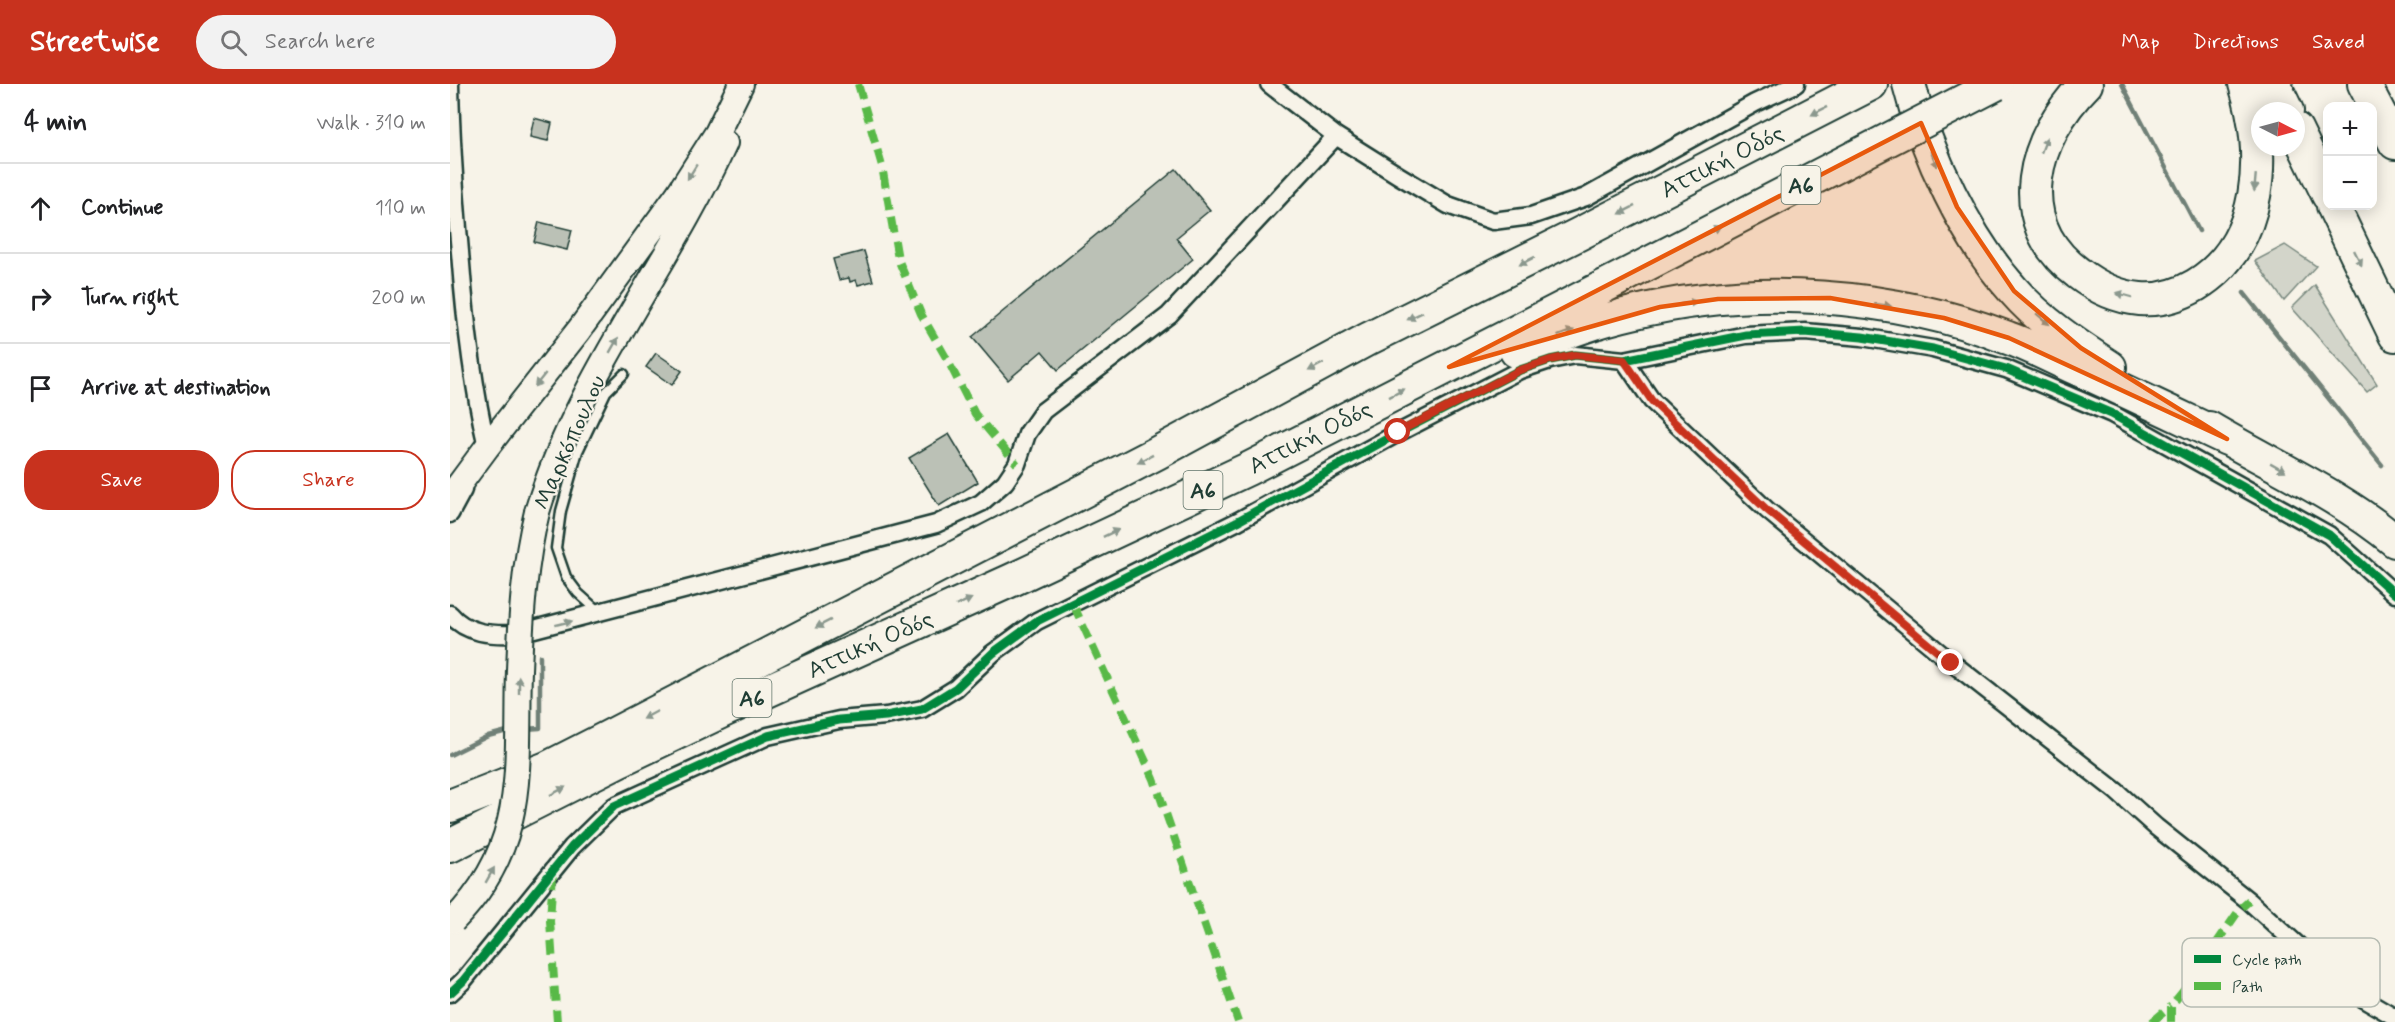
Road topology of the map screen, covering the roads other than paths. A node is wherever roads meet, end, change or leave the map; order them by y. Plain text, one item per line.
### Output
1 (450, 84) edge
2 (741, 84) edge
3 (749, 84) edge
4 (1269, 84) edge
5 (1796, 84) edge
6 (1871, 84) edge
7 (1909, 84) edge
8 (1996, 84) edge
9 (2086, 84) edge
10 (2245, 84) edge
11 (2274, 84) edge
12 (2364, 84) edge
13 (2283, 102) edge
14 (1335, 136) junction
15 (2395, 143) edge
16 (2305, 148) edge
17 (2323, 185) edge
18 (2335, 210) edge
19 (2395, 335) edge
20 (1624, 360) junction
21 (1449, 367) junction
22 (624, 374) dead end
23 (2227, 439) junction
24 (487, 447) junction
25 (450, 497) edge
26 (450, 514) edge
27 (2395, 541) edge
28 (2395, 594) edge
29 (601, 613) junction
30 (450, 614) edge
31 (450, 806) edge
32 (450, 846) edge
33 (452, 922) edge
34 (2290, 938) edge
35 (450, 993) edge
36 (2378, 1007) edge
37 (2395, 1017) edge

1 - 24 street
2 -> 24 main road, Μαρκόπουλου
33 -> 3 main road, Μαρκόπουλου, bridge
4 - 14 street
5 - 14 street
6 -> 31 highway, Αττική Οδός / Α6
7 -> 23 highway
21 -> 8 highway, Αττική Οδός / Α6, bridge
10 -> 9 highway
11 - 13 highway
12 - 15 highway
14 - 29 street
16 - 17 highway
18 -> 19 highway
20 - 28 street
20 - 34 street
20 - 35 street
21 -> 23 highway
32 -> 21 highway, Αττική Οδός / Α6
22 - 29 lane
23 -> 27 highway
24 - 25 main road, Μαρκόπουλου
24 - 26 street
30 -> 29 street
36 - 37 street

